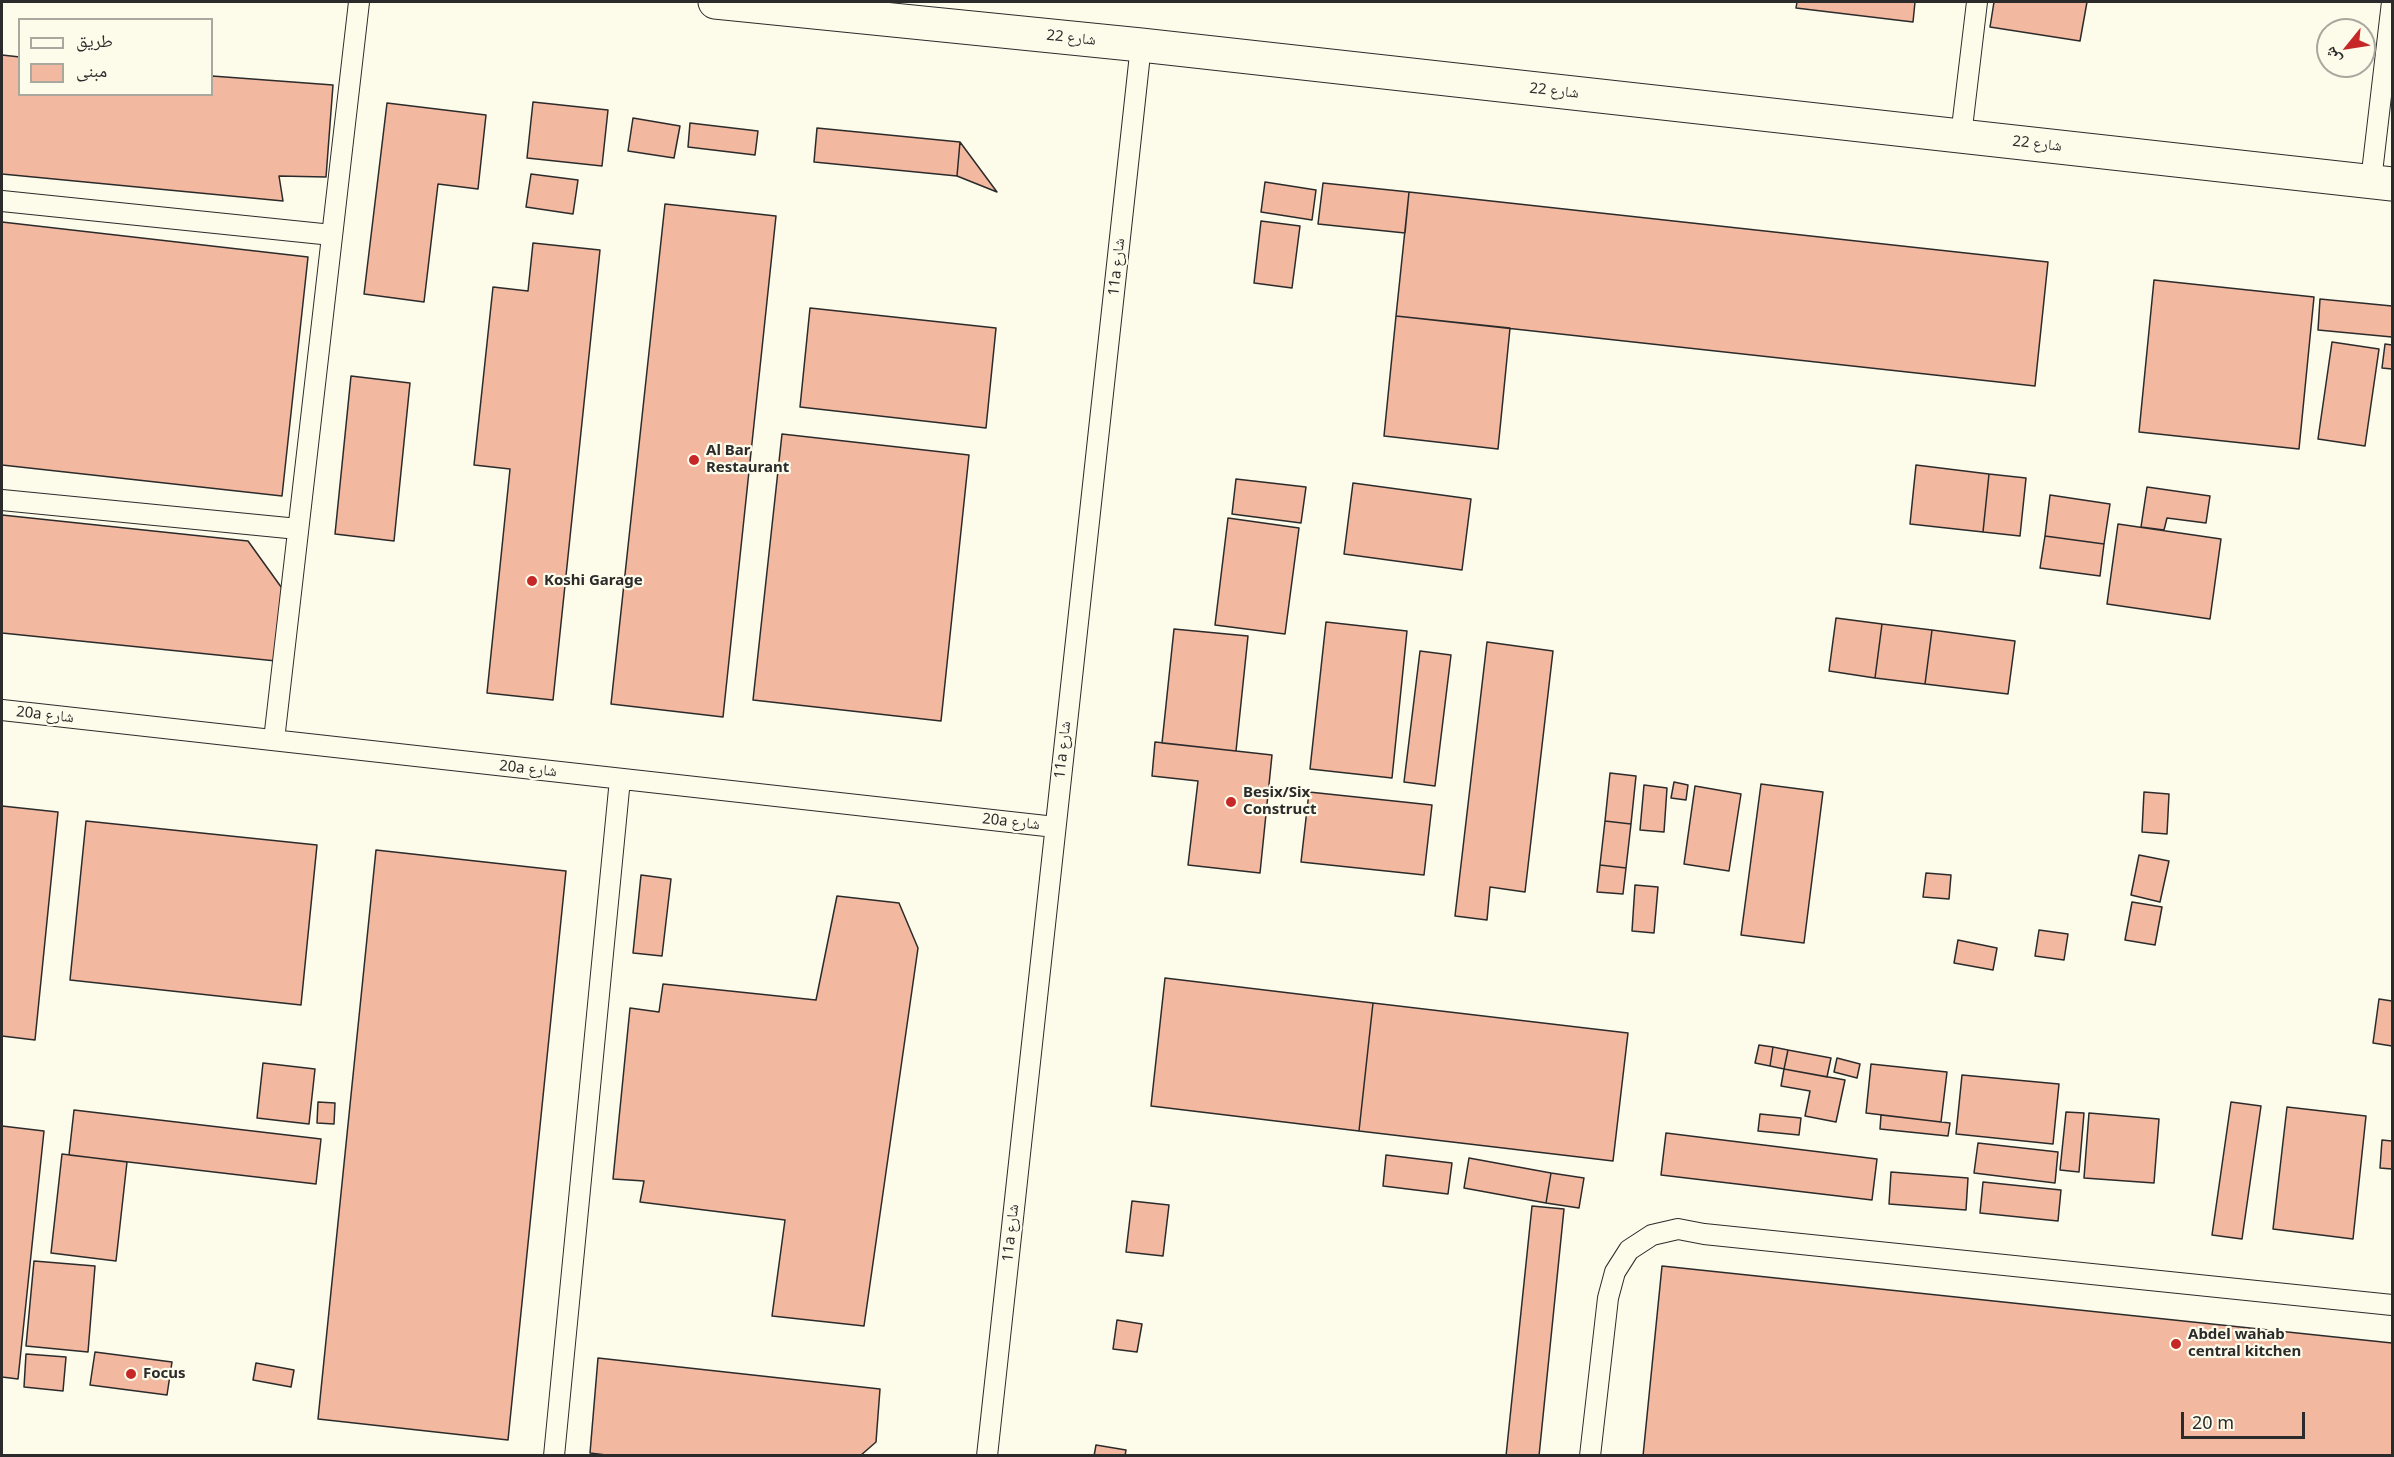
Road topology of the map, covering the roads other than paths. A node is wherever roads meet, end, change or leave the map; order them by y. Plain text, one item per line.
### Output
1 (359, 2) edge
2 (715, 2) edge
3 (1977, 2) edge
4 (2392, 2) edge
5 (1141, 45) junction
6 (1962, 136) junction
7 (2382, 182) edge
8 (2, 201) edge
9 (332, 235) junction
10 (2, 500) edge
11 (298, 529) junction
12 (2, 710) edge
13 (274, 740) junction
14 (621, 779) junction
15 (1055, 827) junction
16 (2392, 1305) edge
17 (554, 1455) edge
18 (987, 1455) edge
19 (1590, 1455) edge

1 - 9 lane
2 - 5 street, شارع 22
3 - 6 lane
4 - 7 lane
5 - 6 street, شارع 22
5 - 15 lane, 11a شارع
6 - 7 street, شارع 22
8 - 9 lane
9 - 11 lane
10 - 11 lane
11 - 13 lane
12 - 13 lane, 20a شارع
13 - 14 lane, 20a شارع
14 - 15 lane, 20a شارع
14 - 17 lane
15 - 18 lane, 11a شارع
16 - 19 lane

